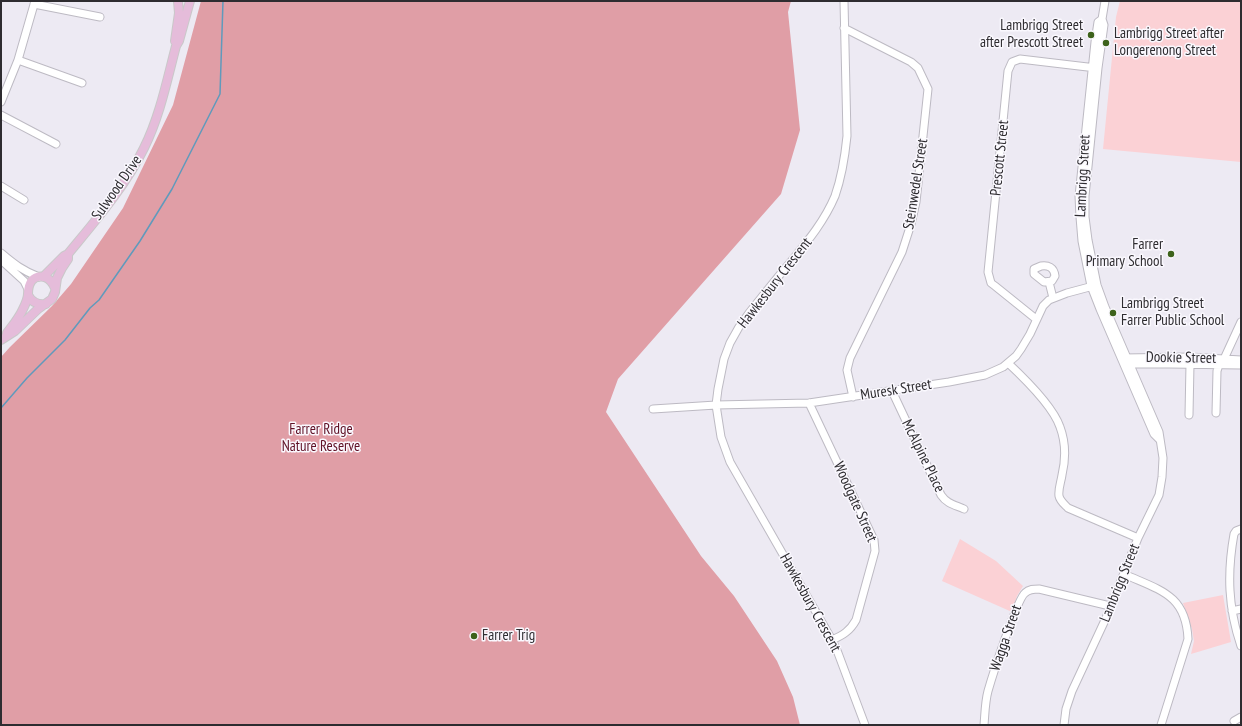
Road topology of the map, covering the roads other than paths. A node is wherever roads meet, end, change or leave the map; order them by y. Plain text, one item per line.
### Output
1 (178, 1) edge
2 (190, 1) edge
3 (844, 1) edge
4 (1104, 1) edge
5 (34, 2) edge
6 (100, 17) dead end
7 (844, 28) junction
8 (176, 46) junction
9 (18, 60) junction
10 (1095, 67) junction
11 (82, 83) dead end
12 (1, 102) edge
13 (1, 115) edge
14 (56, 144) dead end
15 (1, 186) edge
16 (24, 200) dead end
17 (1, 253) edge
18 (68, 254) junction
19 (1, 260) edge
20 (41, 277) junction
21 (1049, 282) dead end
22 (1094, 285) junction
23 (55, 288) junction
24 (28, 292) junction
25 (1053, 298) junction
26 (46, 304) junction
27 (1036, 319) junction
28 (1241, 322) edge
29 (1, 340) edge
30 (1224, 359) junction
31 (1241, 360) edge
32 (1126, 361) junction
33 (1008, 363) junction
34 (1190, 364) junction
35 (1219, 365) junction
36 (1241, 365) edge
37 (892, 391) junction
38 (853, 397) junction
39 (809, 403) junction
40 (716, 405) junction
41 (653, 409) dead end
42 (1216, 413) dead end
43 (1189, 415) dead end
44 (964, 509) dead end
45 (1241, 529) edge
46 (1138, 538) junction
47 (1124, 574) junction
48 (1110, 606) junction
49 (1241, 609) edge
50 (1232, 611) junction
51 (832, 640) junction
52 (1241, 646) edge
53 (1241, 717) edge
54 (1234, 721) dead end
55 (865, 725) edge
56 (984, 725) edge
57 (1064, 725) edge
58 (1161, 725) edge

1 - 8 main road, Sulwood Drive
2 - 8 main road, Sulwood Drive
3 - 7 street, Hawkesbury Crescent
4 - 10 street, Lambrigg Street
5 - 6 street
5 - 9 street
7 - 38 street, Steinwedel Street
7 - 40 street, Hawkesbury Crescent
8 - 18 main road, Sulwood Drive
9 - 11 street
9 - 12 street
10 - 22 street, Lambrigg Street
10 - 27 street, Prescott Street
13 - 14 street
15 - 16 street
17 - 20 street
18 - 20 main road, Sulwood Drive
18 - 23 main road, Sulwood Drive
19 - 24 street
20 - 23 main road
20 - 24 main road, Sulwood Drive
21 - 25 street
22 - 25 street, Muresk Street
22 - 32 street, Lambrigg Street
23 - 26 main road, Sulwood Drive
24 - 26 main road
24 - 29 main road, Sulwood Drive
25 - 27 street, Muresk Street
26 - 29 main road, Sulwood Drive
27 - 33 street, Muresk Street
28 - 30 street
30 - 31 street, Dookie Street
30 - 32 street, Dookie Street
30 - 35 street
32 - 34 street, Dookie Street
32 - 46 street, Lambrigg Street
33 - 37 street, Muresk Street
33 - 46 street
34 - 35 street, Dookie Street
34 - 43 street
35 - 36 street, Dookie Street
35 - 42 street
37 - 38 street, Muresk Street
37 - 44 street, McAlpine Place
38 - 39 street, Muresk Street
39 - 40 street, Muresk Street
39 - 51 street, Woodgate Street
40 - 41 street, Muresk Street
40 - 51 street, Hawkesbury Crescent
45 - 50 street
46 - 47 street, Lambrigg Street
47 - 48 street, Lambrigg Street
47 - 58 street
48 - 56 street, Wagga Street
48 - 57 street, Lambrigg Street
49 - 50 street
50 - 52 street
51 - 55 street, Hawkesbury Crescent
53 - 54 street

